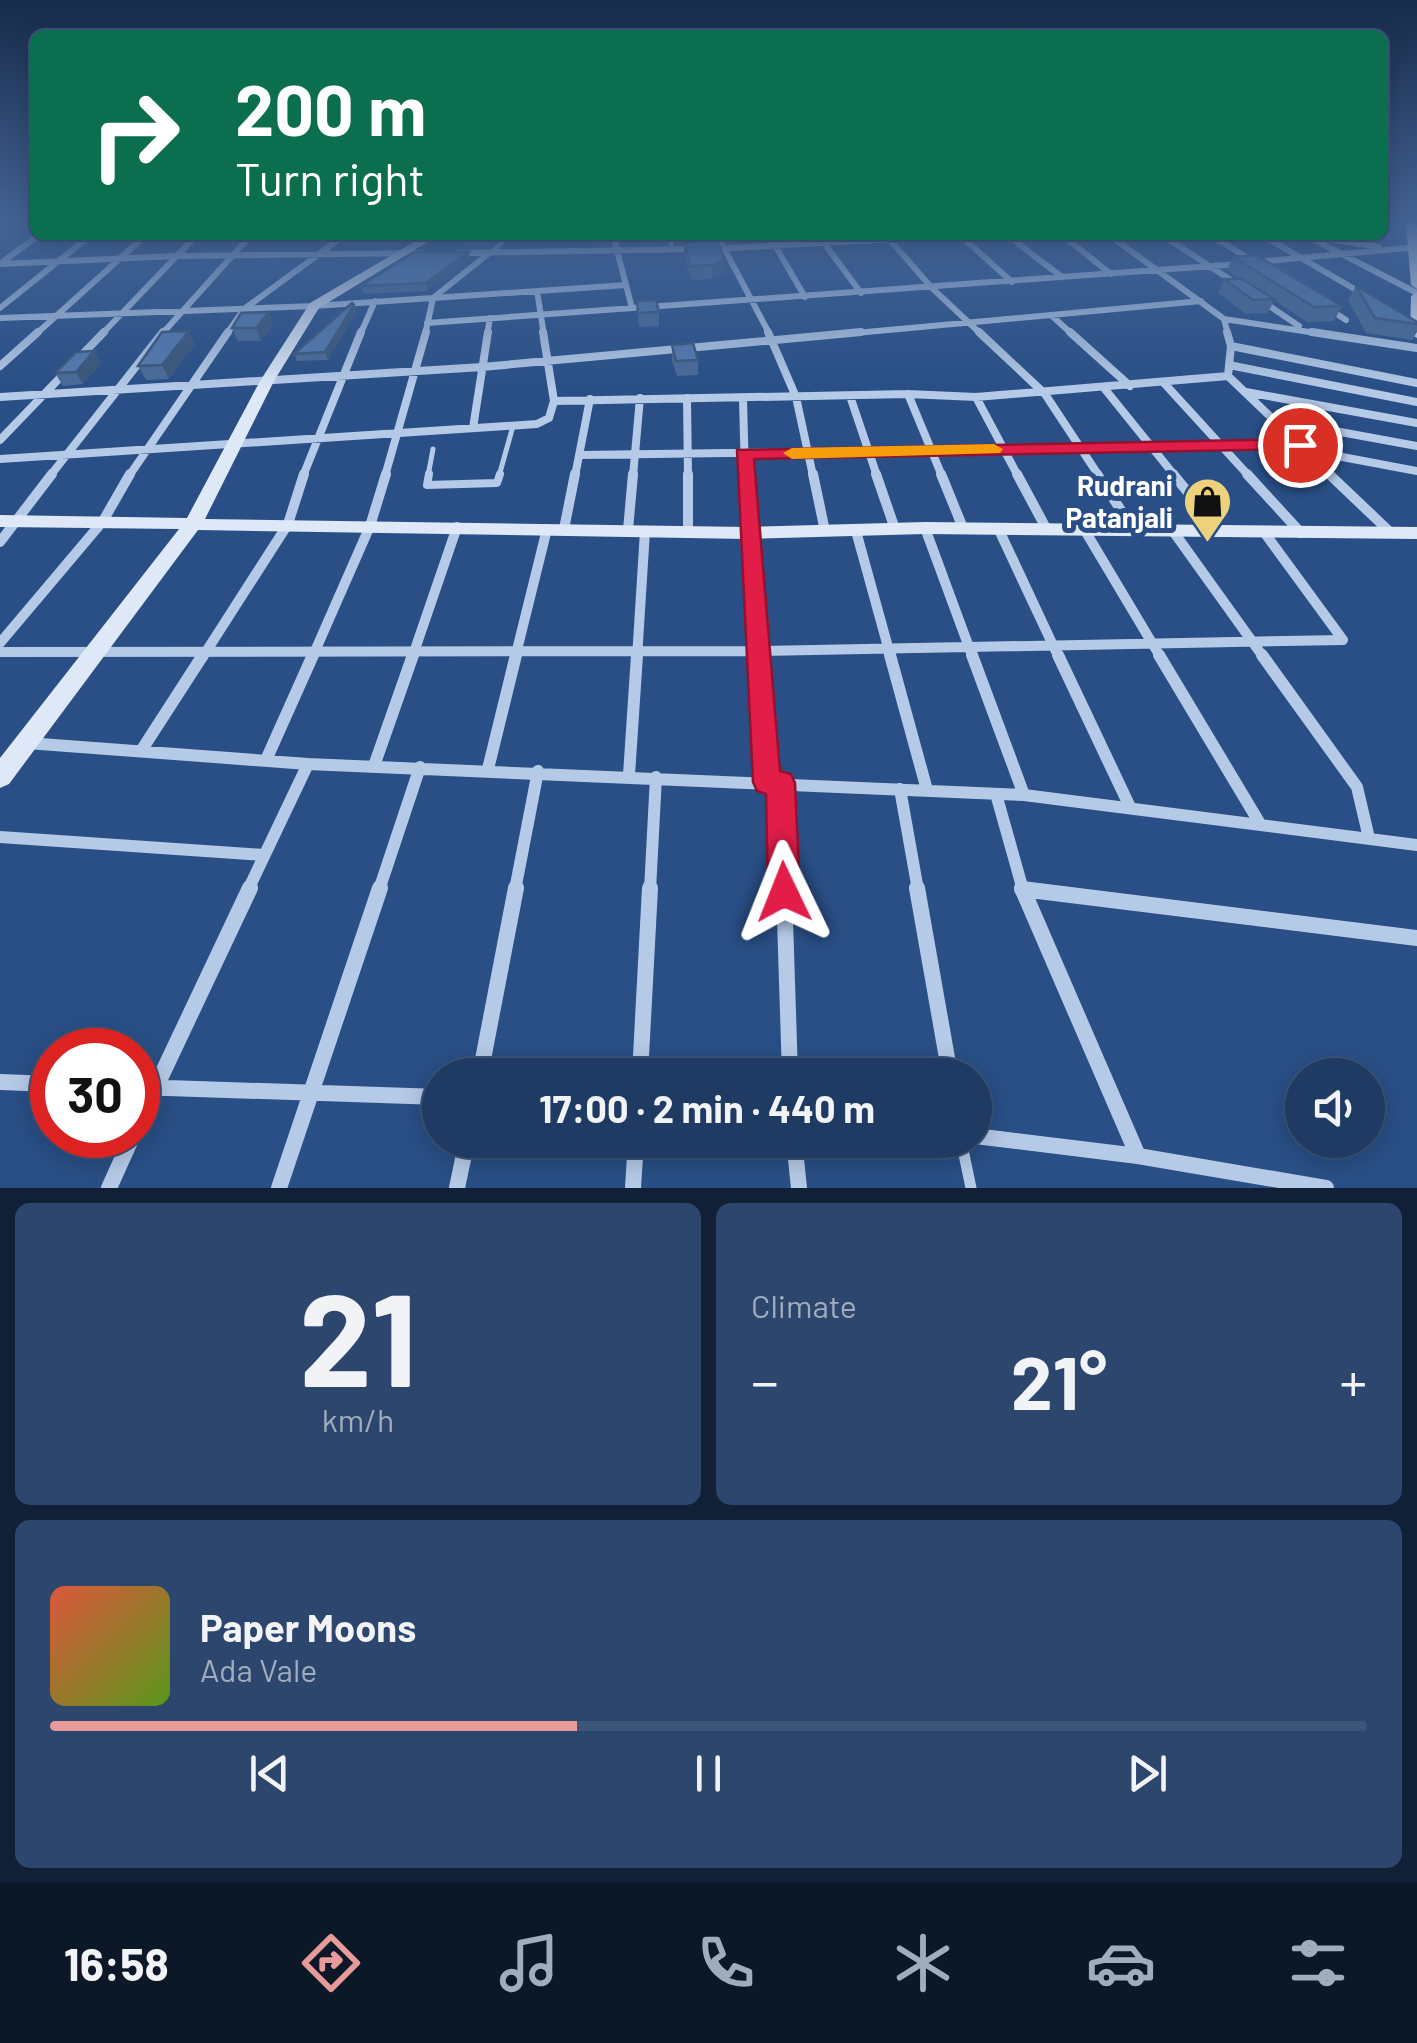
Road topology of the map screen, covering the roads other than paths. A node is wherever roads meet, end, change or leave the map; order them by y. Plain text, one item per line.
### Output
1 (36, 278) edge
2 (95, 278) edge
3 (153, 278) edge
4 (210, 278) edge
5 (283, 278) edge
6 (362, 278) edge
7 (458, 278) edge
8 (624, 278) edge
9 (738, 278) edge
10 (795, 278) edge
11 (850, 278) edge
12 (924, 278) edge
13 (1008, 278) edge
14 (1057, 278) edge
15 (1168, 278) edge
16 (1228, 278) edge
17 (1337, 278) edge
18 (1391, 278) edge
19 (1012, 282) junction
20 (626, 286) junction
21 (1241, 287) edge
22 (932, 288) junction
23 (536, 291) junction
24 (1417, 291) edge
25 (861, 293) junction
26 (1367, 296) edge
27 (805, 297) junction
28 (433, 298) junction
29 (1257, 298) edge
30 (750, 300) junction
31 (375, 301) junction
32 (1201, 301) junction
33 (1316, 301) edge
34 (314, 306) junction
35 (0, 308) edge
36 (632, 308) junction
37 (244, 309) junction
38 (179, 311) junction
39 (540, 313) junction
40 (118, 314) junction
41 (53, 316) junction
42 (1052, 316) junction
43 (1399, 316) edge
44 (0, 318) edge
45 (490, 318) junction
46 (1224, 319) junction
47 (1346, 320) dead end
48 (427, 323) junction
49 (970, 323) junction
50 (1416, 329) edge
51 (1304, 330) junction
52 (772, 339) junction
53 (1231, 346) junction
54 (1417, 348) edge
55 (546, 361) junction
56 (0, 366) edge
57 (482, 367) junction
58 (418, 370) junction
59 (1228, 371) junction
60 (344, 376) junction
61 (266, 381) junction
62 (1164, 382) junction
63 (1417, 382) edge
64 (192, 385) junction
65 (1130, 386) junction
66 (1104, 388) junction
67 (112, 391) junction
68 (1245, 392) junction
69 (908, 394) junction
70 (1045, 394) junction
71 (42, 395) junction
72 (850, 396) junction
73 (0, 397) edge
74 (976, 397) junction
75 (640, 398) junction
76 (687, 398) junction
77 (796, 398) junction
78 (590, 399) junction
79 (743, 399) junction
80 (554, 401) junction
81 (1417, 402) edge
82 (1274, 420) junction
83 (1417, 423) edge
84 (513, 426) junction
85 (473, 428) junction
86 (395, 434) junction
87 (316, 437) junction
88 (0, 440) edge
89 (233, 444) junction
90 (1417, 446) edge
91 (1302, 447) junction
92 (1224, 448) junction
93 (433, 449) dead end
94 (1004, 449) junction
95 (144, 450) junction
96 (1154, 450) junction
97 (932, 451) junction
98 (1082, 451) junction
99 (869, 452) junction
100 (64, 453) junction
101 (808, 453) junction
102 (635, 454) junction
103 (688, 454) junction
104 (744, 454) junction
105 (580, 455) junction
106 (0, 459) edge
107 (1417, 471) edge
108 (0, 521) edge
109 (20, 521) junction
110 (103, 522) junction
111 (194, 522) junction
112 (288, 524) junction
113 (370, 526) junction
114 (457, 527) junction
115 (926, 528) junction
116 (963, 528) junction
117 (998, 528) junction
118 (1046, 528) junction
119 (555, 529) junction
120 (895, 529) junction
121 (1084, 529) junction
122 (856, 530) junction
123 (1134, 530) junction
124 (1174, 530) junction
125 (636, 531) junction
126 (824, 531) junction
127 (688, 532) junction
128 (1220, 532) junction
129 (1264, 532) junction
130 (746, 533) junction
131 (1391, 533) junction
132 (1417, 533) edge
133 (1302, 534) junction
134 (0, 542) edge
135 (1253, 642) junction
136 (0, 643) edge
137 (1152, 643) junction
138 (1053, 645) junction
139 (969, 648) junction
140 (888, 649) junction
141 (636, 651) junction
142 (756, 651) junction
143 (0, 652) edge
144 (414, 652) junction
145 (516, 652) junction
146 (201, 653) junction
147 (313, 653) junction
148 (97, 654) junction
149 (26, 743) junction
150 (140, 751) junction
151 (266, 760) junction
152 (308, 764) junction
153 (374, 766) junction
154 (420, 767) junction
155 (488, 769) junction
156 (538, 771) junction
157 (628, 776) junction
158 (0, 777) edge
159 (656, 777) junction
160 (774, 782) junction
161 (900, 789) junction
162 (926, 790) junction
163 (996, 794) junction
164 (1024, 795) junction
165 (1130, 807) junction
166 (1259, 822) junction
167 (0, 838) edge
168 (1369, 838) junction
169 (1417, 845) edge
170 (264, 855) junction
171 (1022, 889) junction
172 (1417, 938) edge
173 (483, 1058) edge
174 (641, 1058) edge
175 (789, 1058) edge
176 (947, 1058) edge
177 (160, 1059) edge
178 (0, 1082) edge
179 (30, 1083) edge
180 (160, 1088) edge
181 (309, 1093) junction
182 (422, 1096) edge
183 (992, 1138) edge
184 (1138, 1156) junction
185 (123, 1158) edge
186 (463, 1158) edge
187 (635, 1158) edge
188 (796, 1158) edge
189 (965, 1158) edge
190 (109, 1188) edge
191 (279, 1188) edge
192 (457, 1188) edge
193 (634, 1188) edge
194 (799, 1188) edge
195 (971, 1188) edge
196 (1326, 1188) edge

1 - 35 street
2 - 41 street
3 - 40 street
4 - 38 street
5 - 37 street
6 - 34 street
7 - 28 street
8 - 20 street
9 - 30 street
10 - 27 street
11 - 25 street
12 - 22 street
13 - 19 street
14 - 19 street
15 - 32 street
16 - 21 street
17 - 26 street
18 - 24 street
19 - 22 street
20 - 23 street
20 - 36 street
22 - 25 street
22 - 49 street
23 - 28 street
23 - 39 street
24 - 50 street
25 - 27 street
27 - 30 street
28 - 31 street
28 - 48 street
29 - 51 street
30 - 36 street
30 - 52 street
31 - 34 street
31 - 60 street
32 - 42 street
32 - 46 street
33 - 47 street
34 - 37 street
34 - 61 street
36 - 39 street
37 - 38 street
37 - 64 street
38 - 40 street
38 - 67 street
39 - 45 street
39 - 55 street
40 - 41 street
40 - 71 street
41 - 44 street
41 - 56 street
42 - 49 street
42 - 65 street
43 - 50 street
45 - 48 street
45 - 57 street
46 - 51 street
46 - 53 street
48 - 58 street
49 - 52 street
49 - 70 street
51 - 54 street
52 - 55 street
52 - 77 street
53 - 59 street
53 - 63 street
55 - 57 street
55 - 80 street
57 - 58 street
57 - 85 street
58 - 60 street
58 - 86 street
59 - 62 street
59 - 68 street
59 - 81 street
60 - 61 street
60 - 87 street
61 - 64 street
61 - 89 street
62 - 65 street
62 - 92 street
64 - 67 street
64 - 95 street
65 - 66 street
66 - 70 street
66 - 96 street
67 - 71 street
67 - 100 street
68 - 82 street
68 - 83 street
69 - 72 street
69 - 74 street
69 - 97 street
70 - 74 street
70 - 98 street
71 - 73 street
71 - 88 street
72 - 77 street
72 - 99 street
74 - 94 street
75 - 76 street
75 - 78 street
75 - 102 street
76 - 79 street
76 - 103 street
77 - 79 street
77 - 101 street
78 - 80 street
78 - 105 street
79 - 104 street
80 - 84 street
82 - 90 street
82 - 91 street
84 - 85 street
84 - 93 lane
85 - 86 street
86 - 87 street
86 - 113 street
87 - 89 street
87 - 112 street
89 - 95 street
89 - 111 street
91 - 92 street
91 - 107 street
91 - 131 street
92 - 96 street
92 - 133 street
94 - 97 street
94 - 98 street
94 - 118 street
95 - 100 street
95 - 110 street
96 - 98 street
96 - 128 street
97 - 99 street
97 - 116 street
98 - 123 street
99 - 101 street
99 - 120 street
100 - 106 street
100 - 109 street
101 - 104 street
101 - 126 street
102 - 103 street
102 - 105 street
102 - 125 street
103 - 104 street
103 - 127 street
104 - 130 street
105 - 119 street
108 - 109 street
109 - 110 street
109 - 134 street
110 - 111 street
110 - 136 street
111 - 112 street
111 - 148 street
112 - 113 street
112 - 146 street
113 - 114 street
113 - 147 street
114 - 119 street
114 - 144 street
115 - 116 street
115 - 120 street
115 - 139 street
116 - 117 street
117 - 118 street
117 - 138 street
118 - 121 street
119 - 125 street
119 - 145 street
120 - 122 street
121 - 123 street
121 - 137 street
122 - 126 street
122 - 140 street
123 - 124 street
124 - 128 street
124 - 135 street
125 - 127 street
125 - 141 street
126 - 130 street
127 - 130 street
128 - 129 street
129 - 133 street
129 - 135 street
130 - 142 street
131 - 132 street
131 - 133 street
135 - 137 street
135 - 168 street
137 - 138 street
137 - 166 street
138 - 139 street
138 - 165 street
139 - 140 street
139 - 164 street
140 - 142 street
140 - 162 street
141 - 142 street
141 - 145 street
141 - 157 street
142 - 160 street
143 - 148 street
144 - 145 street
144 - 147 street
144 - 153 street
145 - 155 street
146 - 147 street
146 - 148 street
146 - 150 street
147 - 151 street
148 - 149 street
149 - 150 street
149 - 158 street
150 - 151 street
151 - 152 street
152 - 153 street
152 - 170 street
153 - 154 street
154 - 155 street
154 - 181 street
155 - 156 street
156 - 157 street
156 - 173 street
157 - 159 street
159 - 160 street
159 - 174 street
160 - 161 street
160 - 175 street
161 - 162 street
161 - 176 street
162 - 163 street
163 - 164 street
163 - 171 street
164 - 165 street
165 - 166 street
166 - 168 street
167 - 170 street
168 - 169 street
170 - 177 street
171 - 172 street
171 - 184 street
178 - 179 street
180 - 181 street
181 - 182 street
181 - 191 street
183 - 184 street
184 - 196 street
185 - 190 street
186 - 192 street
187 - 193 street
188 - 194 street
189 - 195 lane

